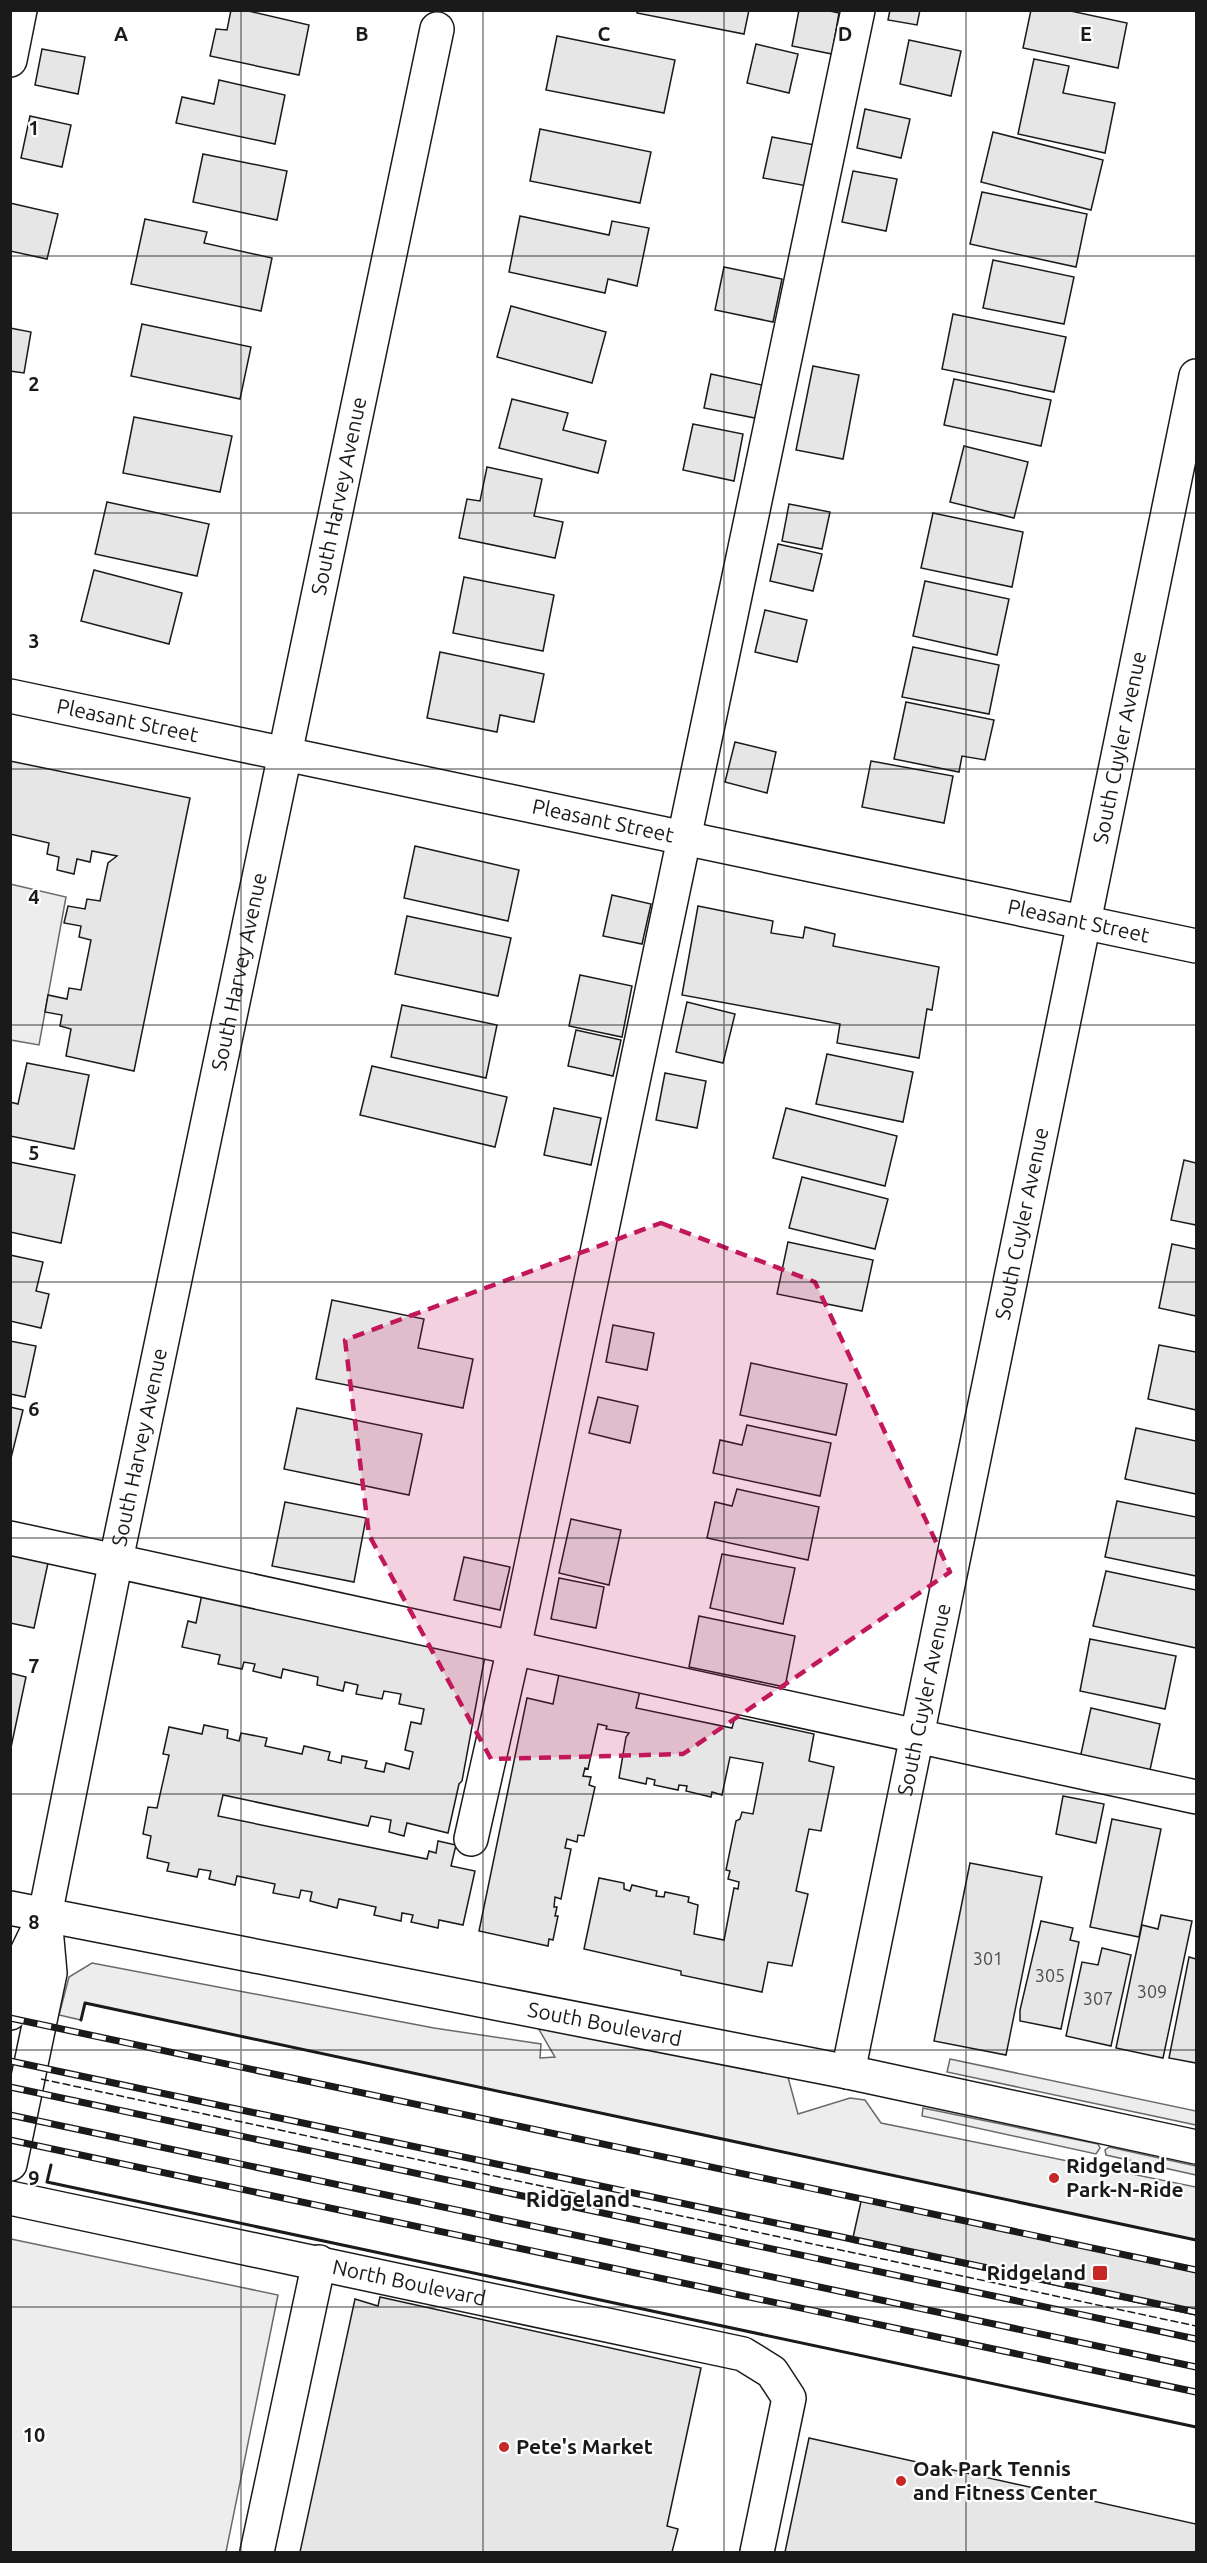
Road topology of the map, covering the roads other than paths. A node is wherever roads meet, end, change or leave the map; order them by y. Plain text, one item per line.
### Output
1 (20, 10) edge
2 (858, 10) edge
3 (437, 29) dead end
4 (10, 60) edge
5 (1197, 376) edge
6 (10, 696) edge
7 (286, 753) junction
8 (685, 838) junction
9 (1084, 923) junction
10 (1197, 946) edge
11 (10, 1538) edge
12 (116, 1560) junction
13 (514, 1648) junction
14 (917, 1736) junction
15 (1197, 1797) edge
16 (471, 1839) dead end
17 (10, 1908) edge
18 (45, 1915) junction
19 (10, 2013) edge
20 (848, 2072) junction
21 (1197, 2147) edge
22 (10, 2164) edge
23 (10, 2198) edge
24 (319, 2262) junction
25 (257, 2553) edge
26 (756, 2553) edge

1 - 4 street
2 - 8 street
3 - 7 street, South Harvey Avenue
5 - 9 street, South Cuyler Avenue
6 - 7 street, Pleasant Street
7 - 8 street, Pleasant Street
7 - 12 street, South Harvey Avenue
8 - 9 street, Pleasant Street
8 - 13 street
9 - 10 street, Pleasant Street
9 - 14 street, South Cuyler Avenue
11 - 12 street
12 - 13 street
12 - 18 street, South Harvey Avenue
13 - 14 street
13 - 16 street
14 - 15 street
14 - 20 street, South Cuyler Avenue
17 - 18 street, South Boulevard
18 - 19 street
18 - 20 street, South Boulevard
18 - 22 street
20 - 21 street, South Boulevard
23 - 24 street, North Boulevard
24 - 25 street
24 - 26 street, North Boulevard

